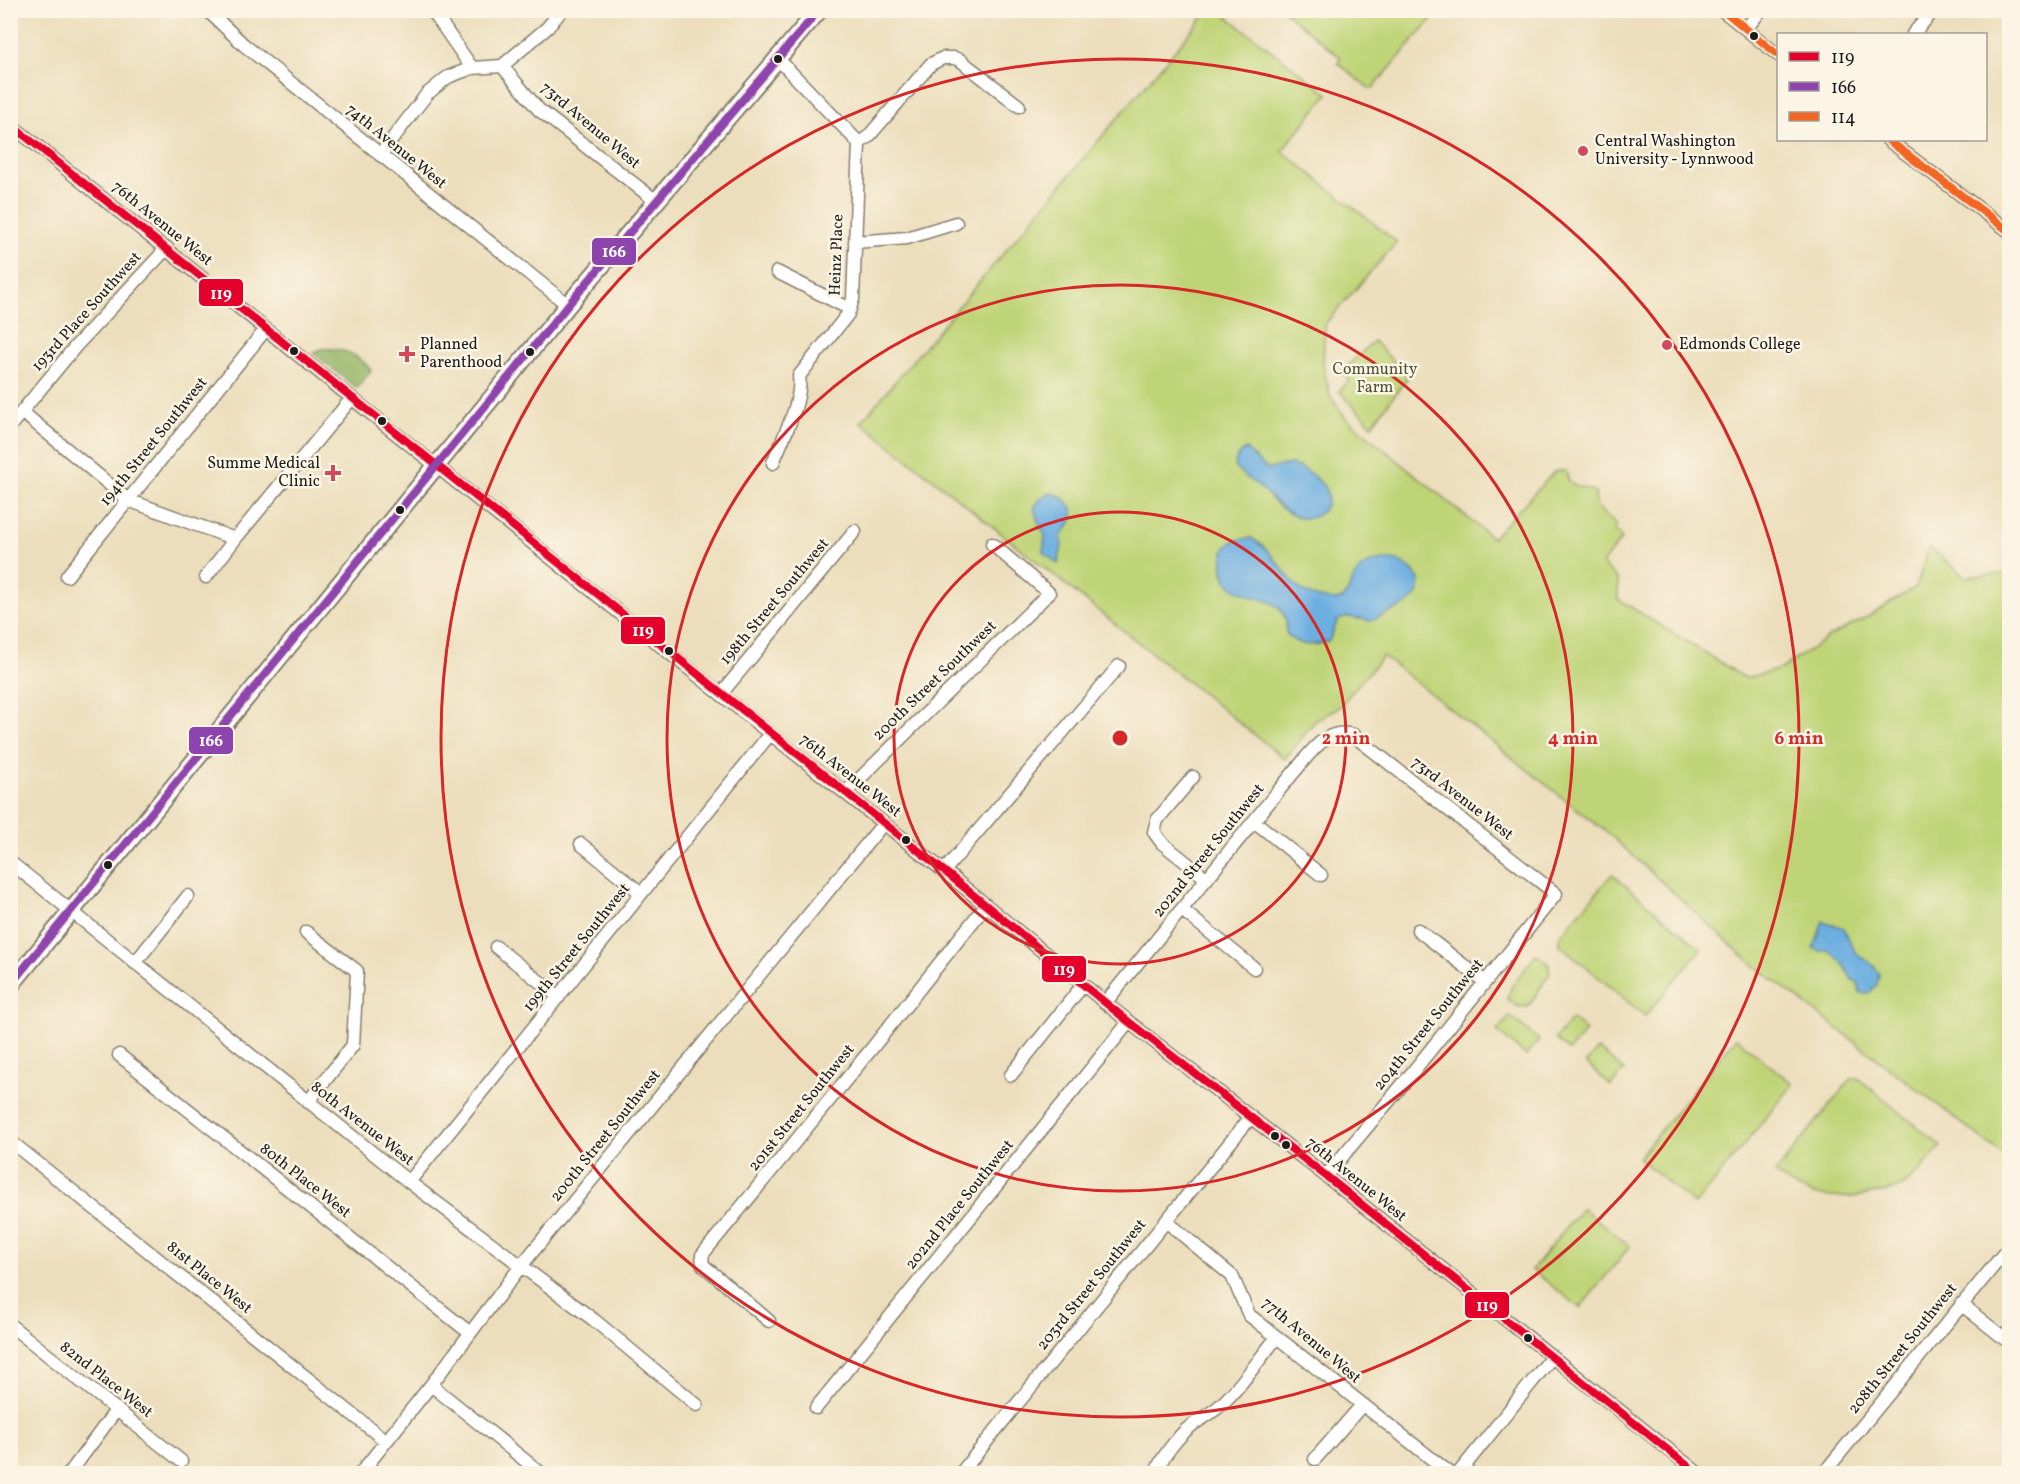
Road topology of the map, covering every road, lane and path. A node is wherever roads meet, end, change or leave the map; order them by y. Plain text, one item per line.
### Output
1 (207, 10) edge
2 (432, 10) edge
3 (562, 10) edge
4 (819, 10) edge
5 (1722, 10) edge
6 (1761, 10) edge
7 (1934, 10) edge
8 (1746, 29) junction
9 (1913, 33) edge
10 (1777, 53) edge
11 (778, 59) junction
12 (502, 66) junction
13 (472, 68) junction
14 (1019, 106) dead end
15 (10, 124) edge
16 (1889, 141) edge
17 (859, 143) junction
18 (380, 155) junction
19 (656, 201) junction
20 (956, 223) dead end
21 (2010, 232) edge
22 (855, 242) junction
23 (167, 248) junction
24 (777, 272) dead end
25 (568, 305) junction
26 (850, 309) junction
27 (266, 329) junction
28 (352, 398) junction
29 (22, 412) junction
30 (10, 426) edge
31 (772, 463) dead end
32 (436, 466) junction
33 (128, 500) junction
34 (855, 531) dead end
35 (234, 539) junction
36 (992, 544) dead end
37 (67, 576) dead end
38 (206, 578) dead end
39 (1119, 666) dead end
40 (721, 694) junction
41 (1345, 733) joint
42 (770, 734) junction
43 (1193, 777) dead end
44 (845, 793) junction
45 (1254, 821) junction
46 (883, 824) junction
47 (581, 844) dead end
48 (10, 862) edge
49 (944, 871) junction
50 (1321, 875) dead end
51 (1207, 879) junction
52 (642, 893) junction
53 (1556, 894) joint
54 (189, 896) dead end
55 (986, 905) junction
56 (1182, 910) junction
57 (71, 912) junction
58 (1418, 930) dead end
59 (306, 932) dead end
60 (496, 947) dead end
61 (135, 963) junction
62 (1254, 968) dead end
63 (1485, 982) junction
64 (1083, 985) junction
65 (10, 986) edge
66 (559, 997) junction
67 (1106, 1003) junction
68 (1129, 1022) junction
69 (119, 1055) dead end
70 (1011, 1075) dead end
71 (308, 1102) junction
72 (1251, 1117) junction
73 (10, 1141) edge
74 (1326, 1176) junction
75 (409, 1182) junction
76 (1166, 1221) junction
77 (2010, 1246) edge
78 (521, 1266) junction
79 (1961, 1304) junction
80 (769, 1321) dead end
81 (10, 1325) edge
82 (470, 1333) junction
83 (1277, 1337) junction
84 (2010, 1344) edge
85 (1552, 1357) junction
86 (431, 1385) junction
87 (697, 1405) dead end
88 (1362, 1405) junction
89 (816, 1408) dead end
90 (117, 1409) junction
91 (386, 1441) junction
92 (1316, 1460) dead end
93 (181, 1461) dead end
94 (69, 1473) edge
95 (360, 1473) edge
96 (542, 1473) edge
97 (960, 1473) edge
98 (1156, 1473) edge
99 (1451, 1473) edge
100 (1458, 1473) edge
101 (1699, 1473) edge
102 (1823, 1473) edge

1 - 18 street, 74th Avenue West
2 - 13 street
3 - 12 street
4 - 11 main road
5 - 8 street
6 - 8 street
7 - 9 street
8 - 10 street
11 - 17 street
11 - 19 main road
12 - 13 street
12 - 19 street, 73rd Avenue West
13 - 18 street
14 - 17 street
15 - 23 street, 76th Avenue West
16 - 21 street
17 - 22 street, Heinz Place
18 - 25 street, 74th Avenue West
19 - 25 main road
20 - 22 street
22 - 26 street, Heinz Place
23 - 27 street, 76th Avenue West
23 - 29 street, 193rd Place Southwest
24 - 26 street
25 - 32 main road
26 - 31 street, Heinz Place
27 - 28 street, 76th Avenue West
27 - 33 street, 194th Street Southwest
28 - 32 street, 76th Avenue West
28 - 35 street
29 - 30 street, 193rd Place Southwest
29 - 33 street
32 - 40 street, 76th Avenue West
32 - 57 main road
33 - 35 street
33 - 37 street, 194th Street Southwest
34 - 40 street, 198th Street Southwest
35 - 38 street
36 - 44 street, 200th Street Southwest
39 - 49 street
40 - 42 street, 76th Avenue West
41 - 45 street, 202nd Street Southwest
41 - 53 street, 73rd Avenue West
42 - 44 street, 76th Avenue West
42 - 52 street, 199th Street Southwest
43 - 51 street
44 - 46 street, 76th Avenue West
45 - 50 street
45 - 51 street, 202nd Street Southwest
46 - 49 street, 76th Avenue West
46 - 78 street, 200th Street Southwest
47 - 52 street
48 - 57 street, 80th Avenue West
49 - 55 street, 76th Avenue West
51 - 56 street, 202nd Street Southwest
52 - 66 street, 199th Street Southwest
53 - 63 street, 204th Street Southwest
54 - 61 street
55 - 64 street, 76th Avenue West
55 - 80 street, 201st Street Southwest
56 - 62 street
56 - 67 street, 202nd Street Southwest
57 - 61 street, 80th Avenue West
57 - 65 main road
58 - 63 street
59 - 71 street
60 - 66 street
61 - 71 street, 80th Avenue West
63 - 74 street, 204th Street Southwest
64 - 67 street, 76th Avenue West
64 - 70 street
66 - 75 street, 199th Street Southwest
67 - 68 street, 76th Avenue West
68 - 72 street, 76th Avenue West
68 - 89 street, 202nd Place Southwest
69 - 82 street, 80th Place West
71 - 75 street, 80th Avenue West
72 - 74 street, 76th Avenue West
72 - 76 street, 203rd Street Southwest
73 - 91 street, 81st Place West
74 - 85 street, 76th Avenue West
75 - 78 street, 80th Avenue West
76 - 83 street, 77th Avenue West
76 - 97 street, 203rd Street Southwest
77 - 79 street, 208th Street Southwest
78 - 82 street, 200th Street Southwest
78 - 87 street, 80th Avenue West
79 - 84 street
79 - 102 street, 208th Street Southwest
81 - 90 street, 82nd Place West
82 - 86 street, 200th Street Southwest
83 - 88 street, 77th Avenue West
83 - 98 street
85 - 100 street
85 - 101 street, 76th Avenue West
86 - 91 street, 200th Street Southwest
86 - 96 street
88 - 92 street
88 - 99 street, 77th Avenue West
90 - 93 street, 82nd Place West
90 - 94 street
91 - 95 street, 200th Street Southwest

